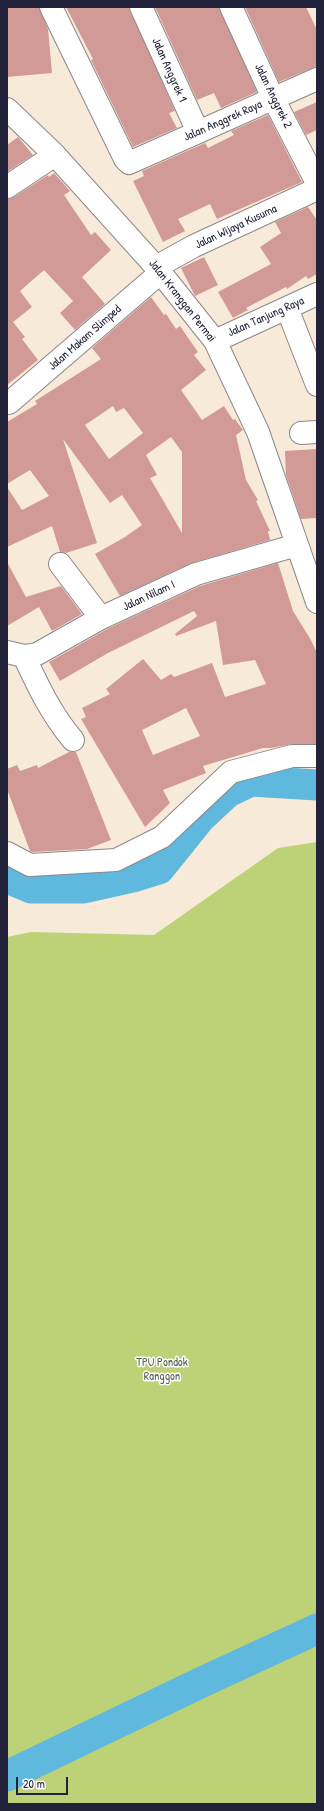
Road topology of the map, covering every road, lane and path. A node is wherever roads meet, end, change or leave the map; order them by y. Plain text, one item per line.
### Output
1 (51, 7) edge
2 (141, 7) edge
3 (231, 7) edge
4 (317, 79) edge
5 (273, 98) junction
6 (7, 109) edge
7 (198, 132) junction
8 (55, 156) junction
9 (317, 183) edge
10 (7, 187) edge
11 (317, 189) edge
12 (158, 270) junction
13 (317, 294) edge
14 (286, 308) junction
15 (215, 341) junction
16 (317, 385) edge
17 (11, 406) edge
18 (297, 545) junction
19 (60, 564) dead end
20 (317, 602) edge
21 (101, 618) junction
22 (16, 654) edge
23 (73, 740) dead end
24 (317, 756) edge
25 (7, 853) edge

1 - 7 street, Jalan Anggrek Raya
2 - 7 street, Jalan Anggrek 1
3 - 5 street, Jalan Anggrek 2
4 - 5 street, Jalan Anggrek Raya
5 - 7 street, Jalan Anggrek Raya
5 - 9 street, Jalan Anggrek 2
6 - 8 street, Jalan Kranggan Permai
8 - 10 street
8 - 12 street, Jalan Kranggan Permai
11 - 12 street, Jalan Wijaya Kusuma
12 - 15 street, Jalan Kranggan Permai
12 - 17 street, Jalan Makam Slimped
13 - 14 street, Jalan Tanjung Raya
14 - 15 street, Jalan Tanjung Raya
14 - 16 street
15 - 18 street, Jalan Kranggan Permai
18 - 20 street, Jalan Kranggan Permai
18 - 21 street, Jalan Nilam I
19 - 21 street
21 - 22 street, Jalan Nilam I
22 - 23 street
24 - 25 street

